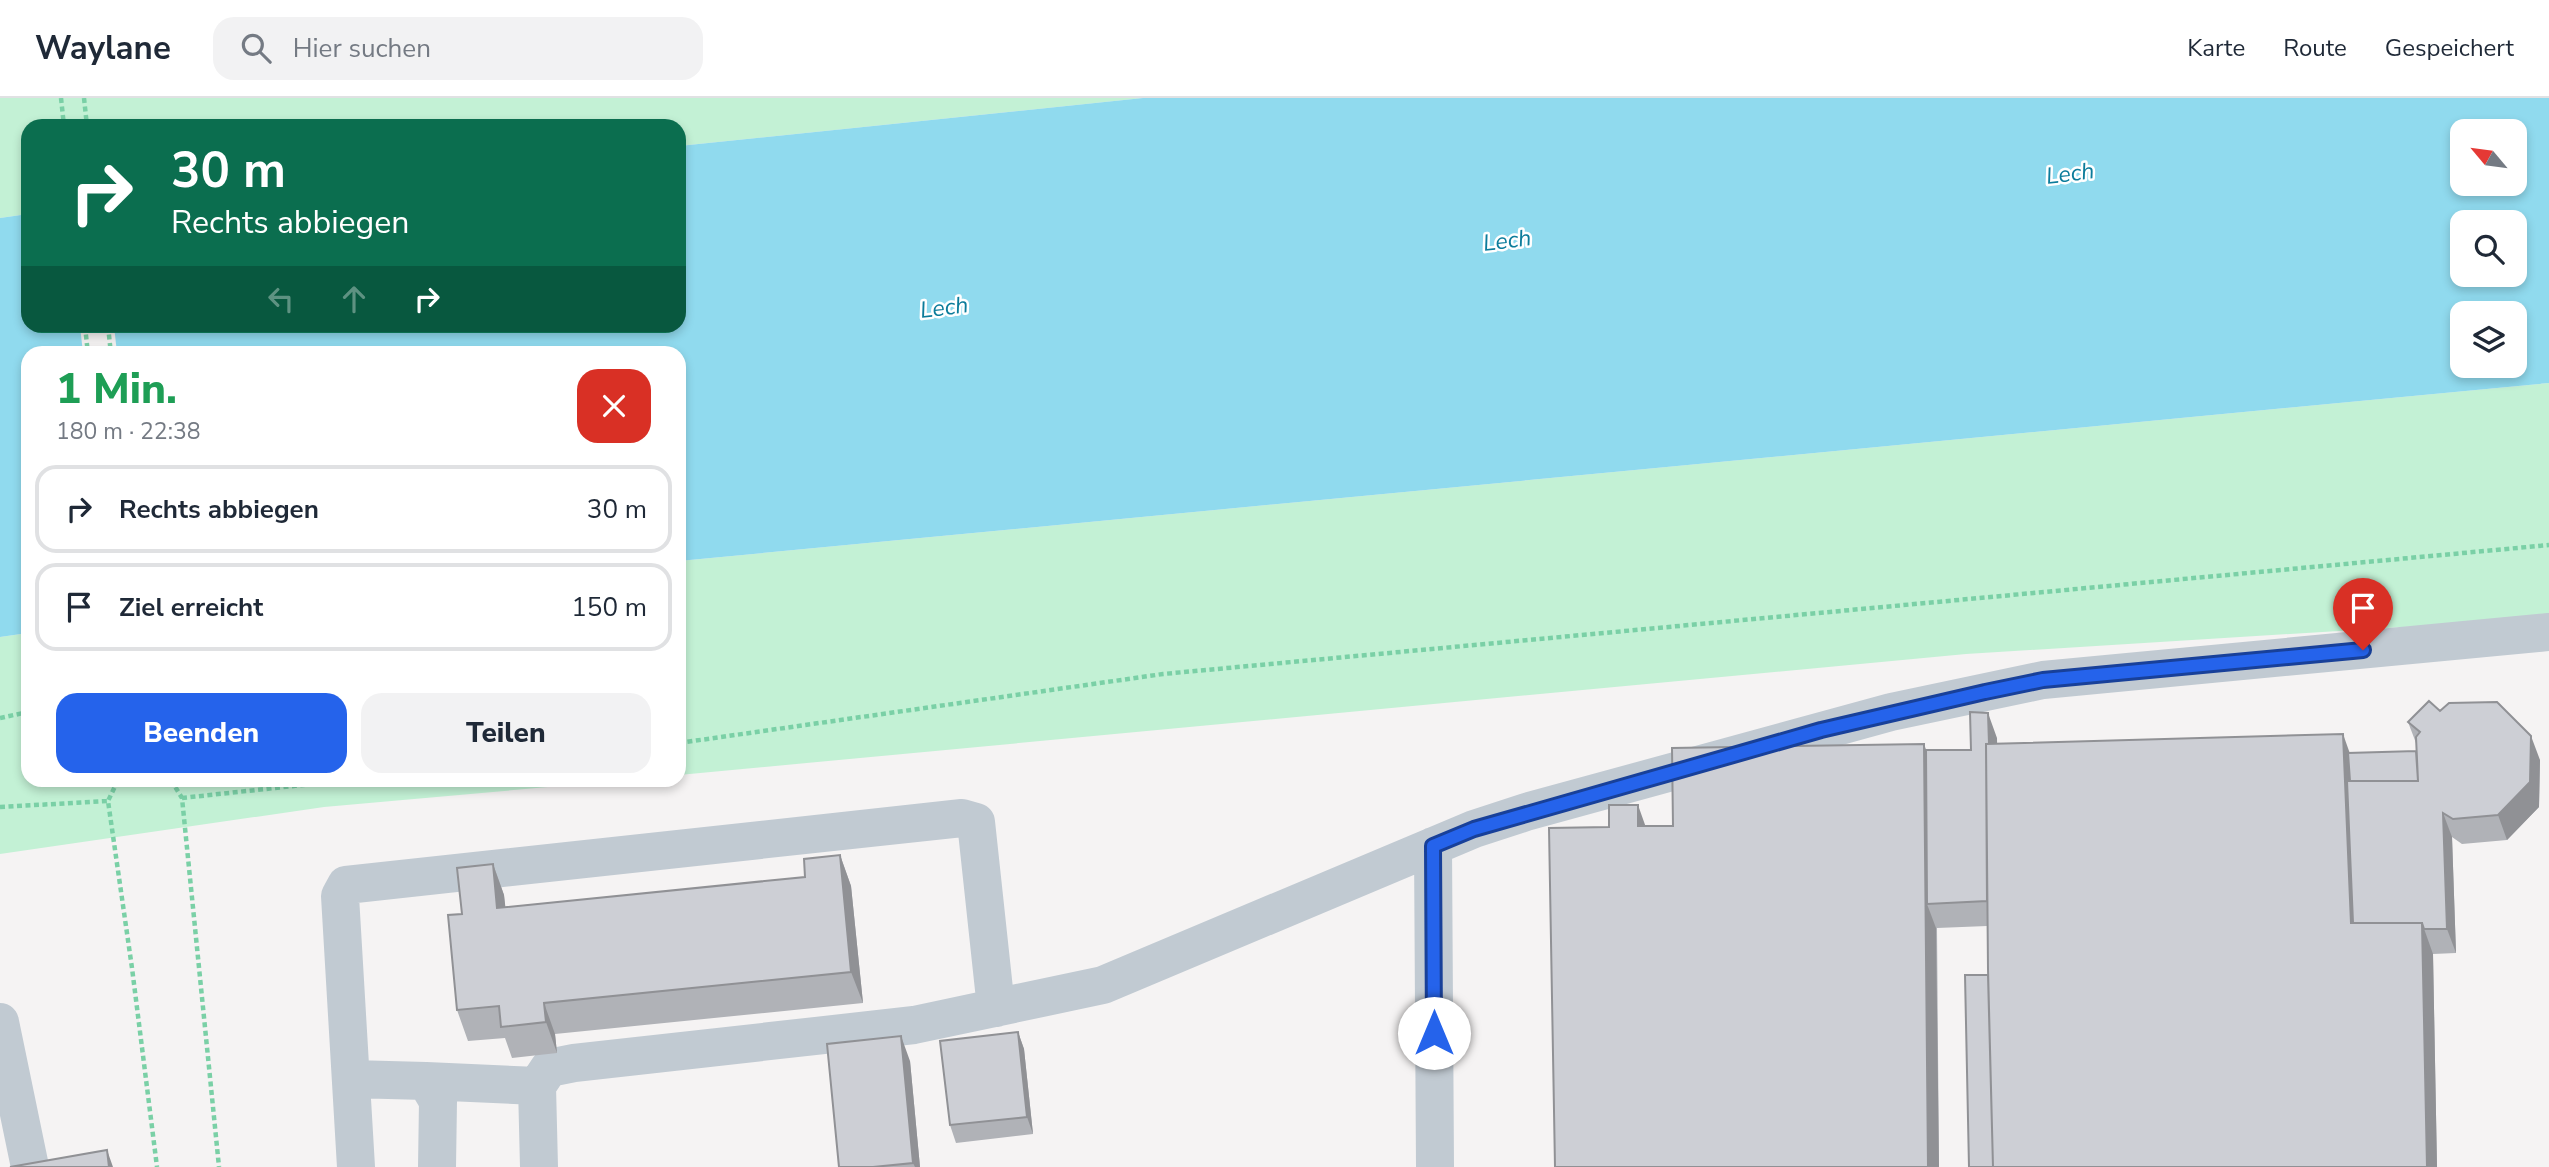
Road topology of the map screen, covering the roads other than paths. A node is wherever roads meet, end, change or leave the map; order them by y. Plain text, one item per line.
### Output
1 (2549, 632) edge
2 (1433, 846) junction
3 (996, 1008) junction
4 (0, 1022) edge
5 (351, 1079) junction
6 (426, 1081) junction
7 (537, 1086) junction
8 (30, 1167) edge
9 (356, 1167) edge
10 (437, 1167) edge
11 (539, 1167) edge
12 (1435, 1167) edge

1 - 2 lane
2 - 3 lane
2 - 12 lane
3 - 5 lane
3 - 7 lane
4 - 8 lane
5 - 6 lane
5 - 9 lane
6 - 7 lane
6 - 10 lane
7 - 11 lane

